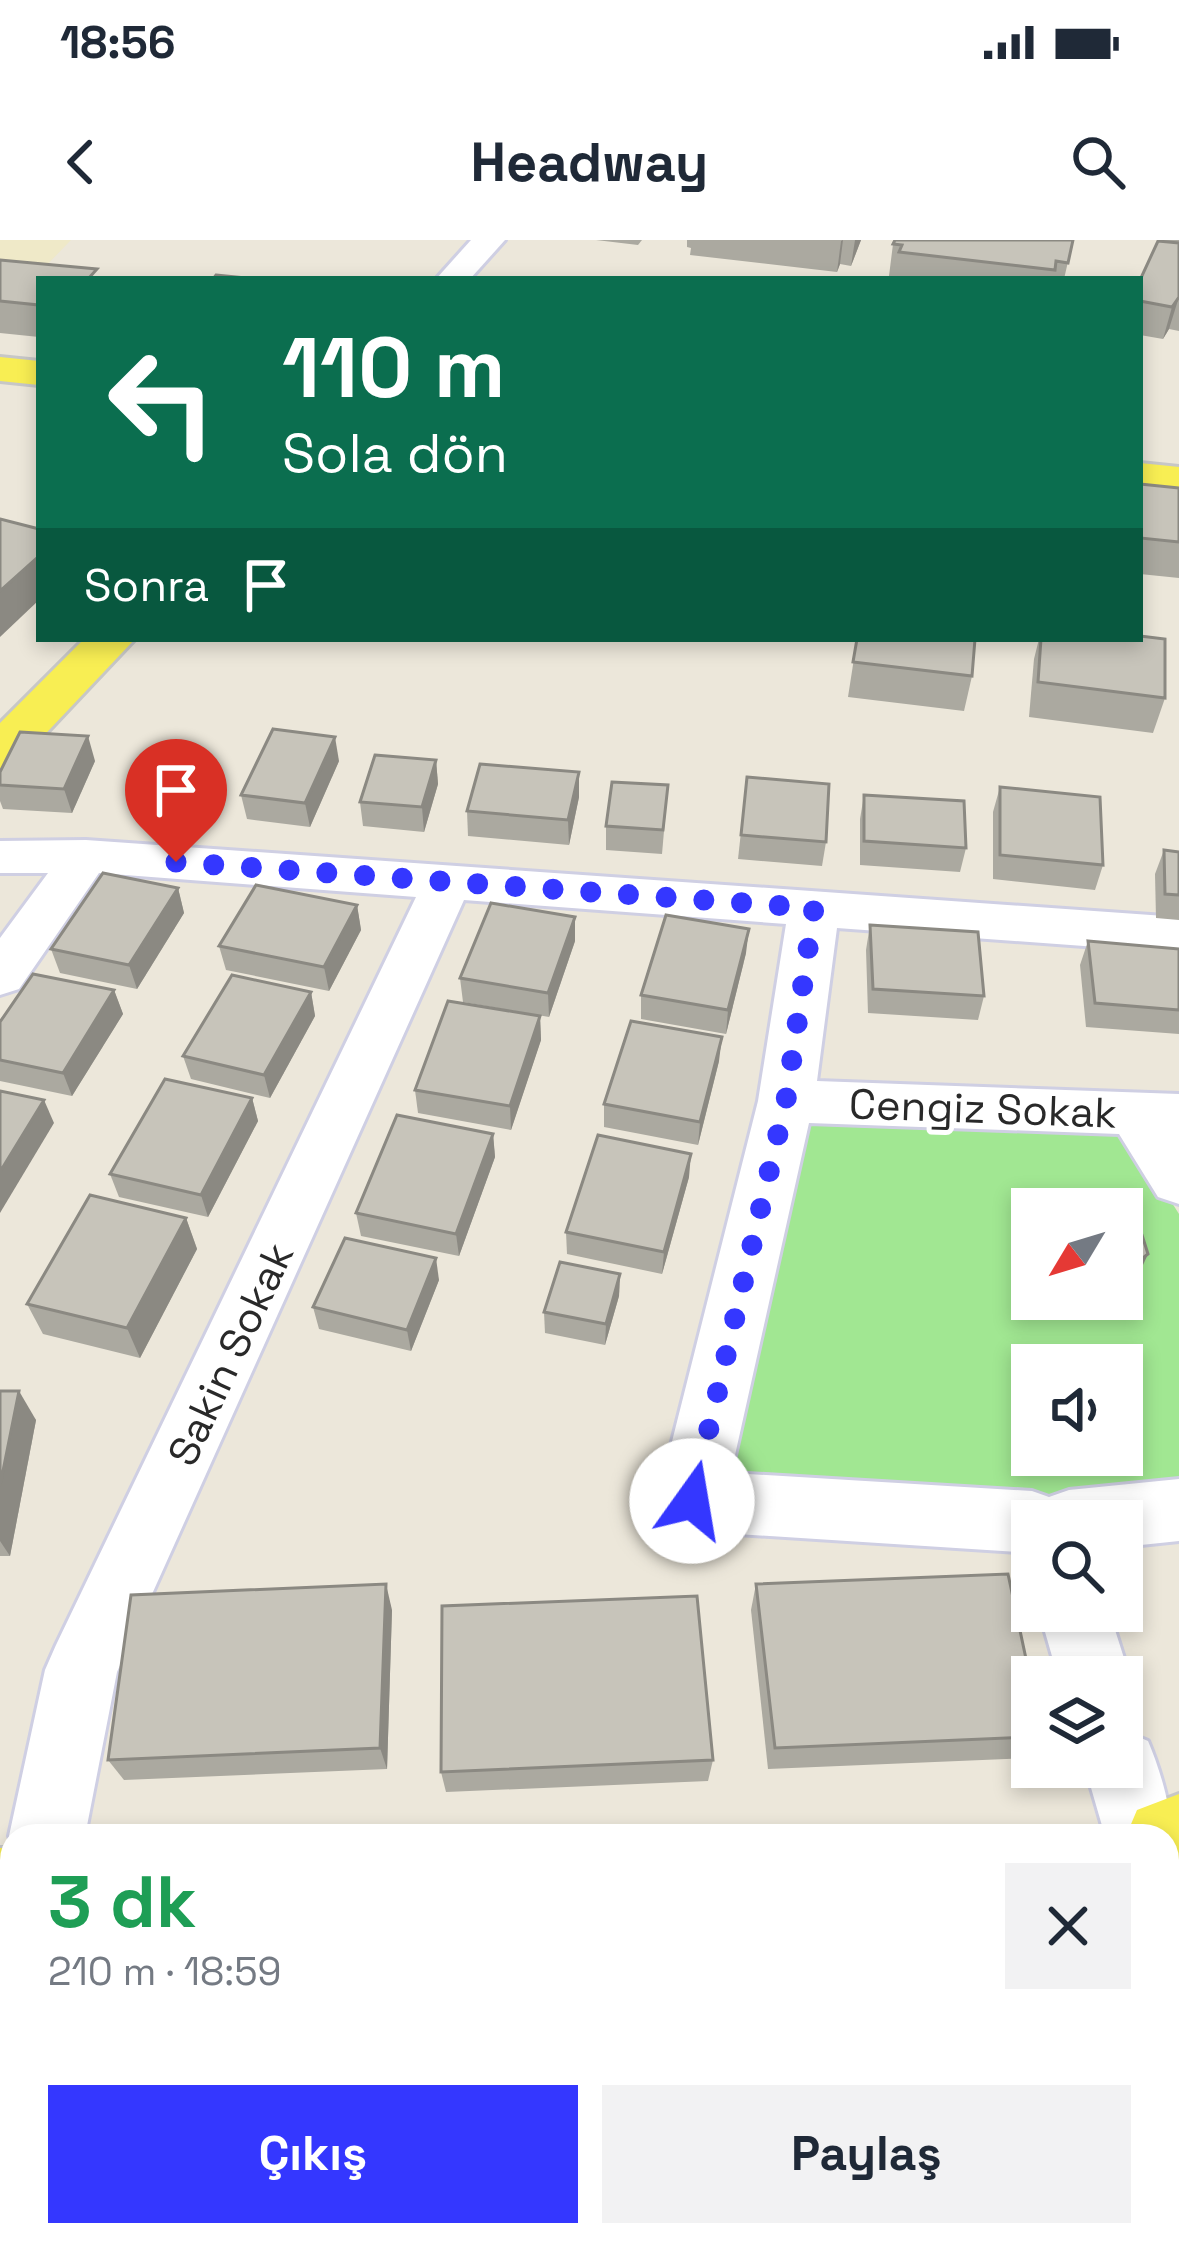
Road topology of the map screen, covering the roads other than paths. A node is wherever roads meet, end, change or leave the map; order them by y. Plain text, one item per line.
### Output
1 (489, 240) edge
2 (455, 276) edge
3 (0, 369) edge
4 (36, 373) edge
5 (1143, 476) edge
6 (1179, 480) edge
7 (107, 642) edge
8 (0, 752) edge
9 (0, 856) edge
10 (86, 856) junction
11 (446, 883) junction
12 (814, 908) junction
13 (1179, 935) edge
14 (0, 976) edge
15 (786, 1100) junction
16 (1157, 1114) edge
17 (1179, 1181) edge
18 (1179, 1510) edge
19 (1143, 1514) edge
20 (1011, 1521) edge
21 (1128, 1788) edge
22 (49, 1824) edge
23 (1139, 1824) edge

1 - 2 street
3 - 4 main road
5 - 6 main road
7 - 8 main road
9 - 10 street
10 - 11 street
10 - 14 street
11 - 12 street
11 - 22 street, Sakin Sokak
12 - 13 street
12 - 15 street
15 - 16 street, Cengiz Sokak
15 - 20 street
16 - 17 street
18 - 19 street
21 - 23 street

